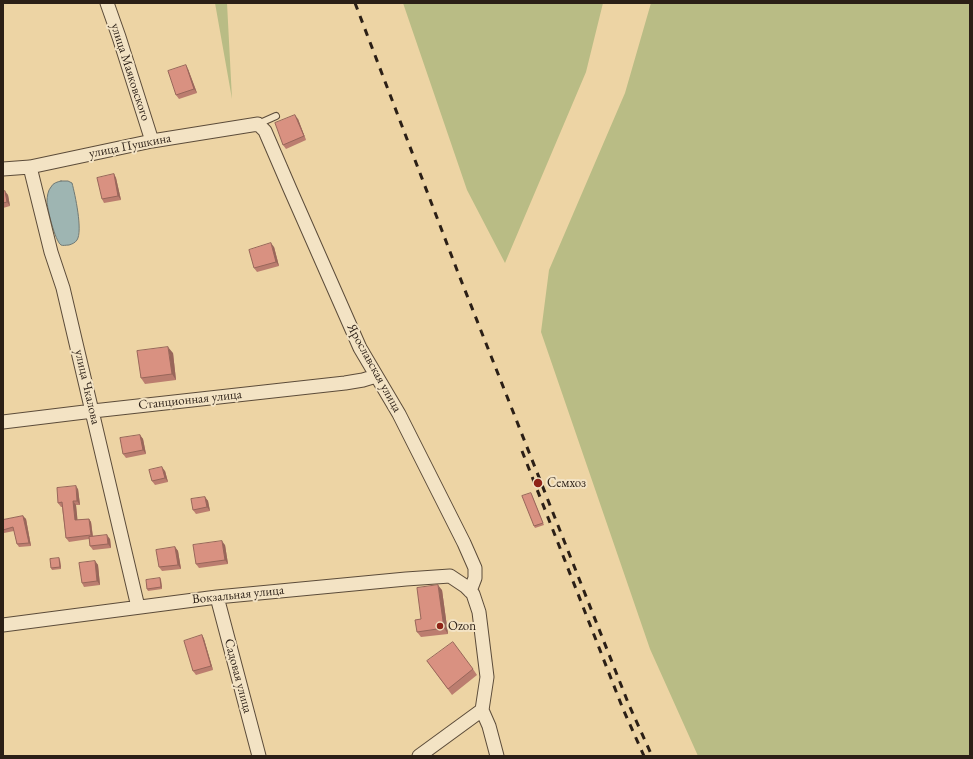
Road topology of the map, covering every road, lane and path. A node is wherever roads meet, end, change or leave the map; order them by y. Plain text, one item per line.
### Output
1 (107, 3) edge
2 (276, 116) dead end
3 (258, 124) junction
4 (152, 141) junction
5 (30, 167) junction
6 (3, 169) edge
7 (376, 376) junction
8 (93, 411) junction
9 (3, 422) edge
10 (470, 591) junction
11 (216, 597) junction
12 (138, 607) junction
13 (3, 625) edge
14 (482, 710) junction
15 (259, 756) edge
16 (419, 756) edge
17 (497, 756) edge

1 - 4 street, улица Маяковского
2 - 3 lane
3 - 4 street, улица Пушкина
3 - 7 street, Ярославская улица
4 - 5 street, улица Пушкина
5 - 6 street, улица Пушкина
5 - 8 street, улица Чкалова
7 - 8 street, Станционная улица
7 - 10 street, Ярославская улица
8 - 9 street, Станционная улица
8 - 12 street, улица Чкалова
10 - 11 street, Вокзальная улица
10 - 14 street
11 - 12 street, Вокзальная улица
11 - 15 street, Садовая улица
12 - 13 street, Вокзальная улица
14 - 16 street
14 - 17 street

